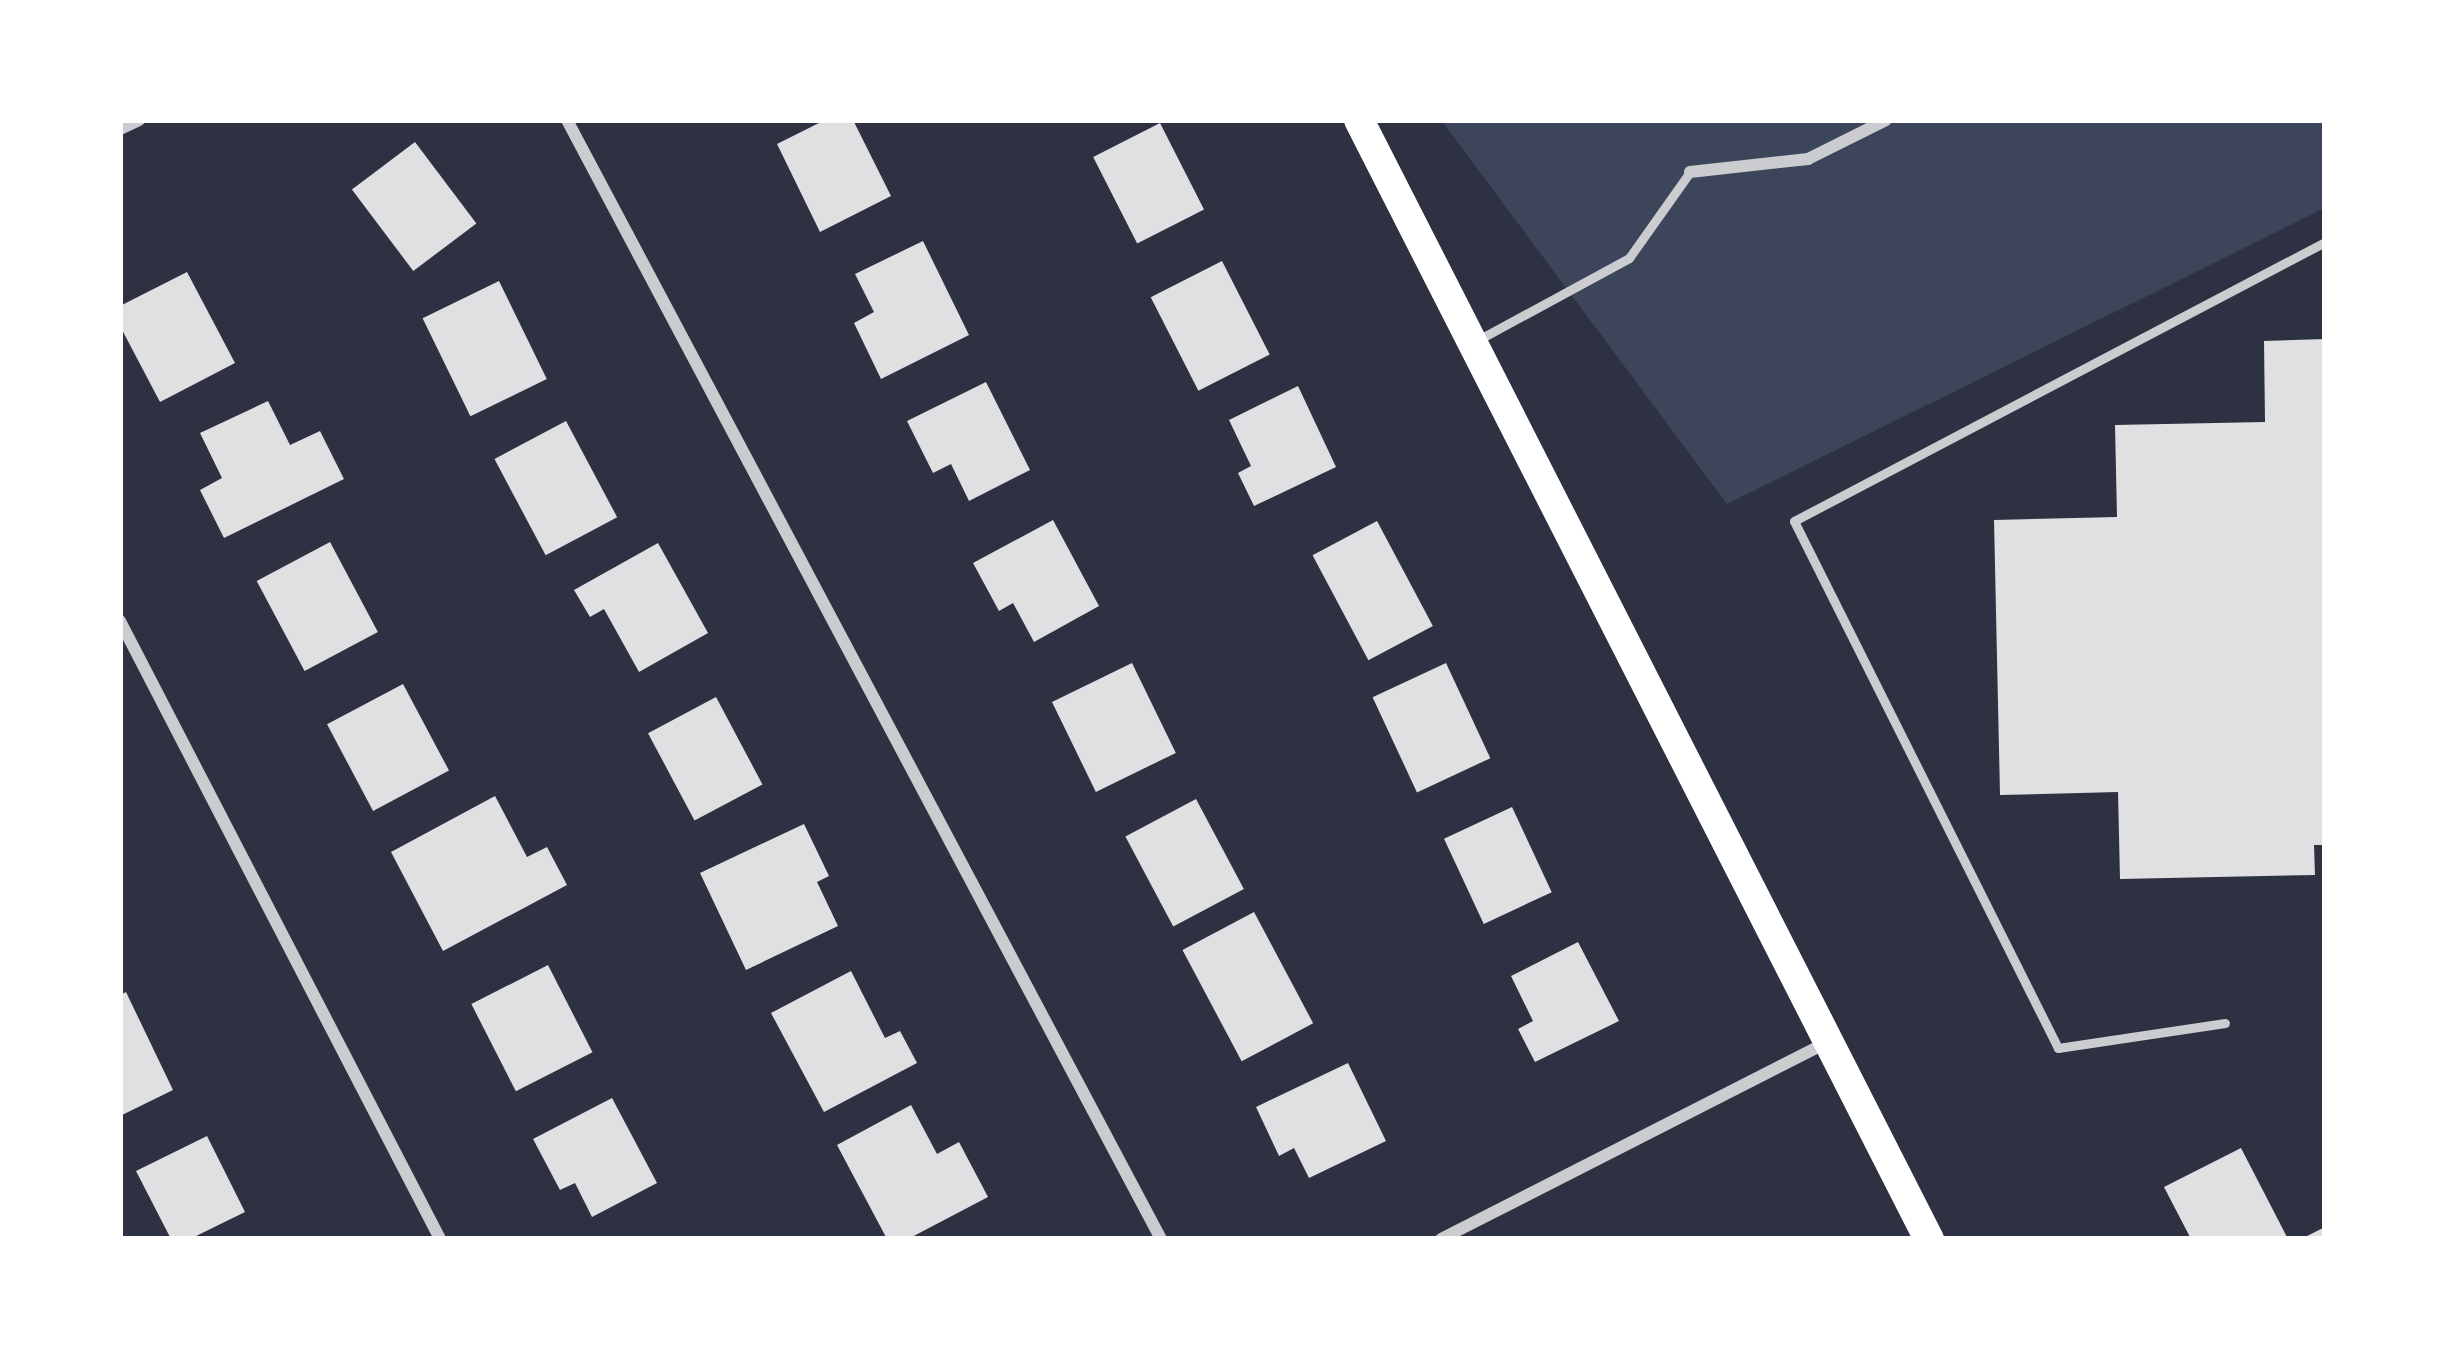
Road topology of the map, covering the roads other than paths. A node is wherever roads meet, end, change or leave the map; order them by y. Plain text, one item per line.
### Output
1 (139, 120) edge
2 (567, 120) edge
3 (1359, 120) edge
4 (1886, 120) edge
5 (120, 129) edge
6 (1690, 172) joint
7 (2325, 242) edge
8 (1472, 343) junction
9 (120, 621) edge
10 (2225, 1023) dead end
11 (1828, 1041) junction
12 (440, 1239) edge
13 (1161, 1239) edge
14 (1441, 1239) edge
15 (1929, 1239) edge

1 - 5 street
2 - 13 street
3 - 8 main road
4 - 6 street
6 - 8 lane
7 - 10 lane
8 - 11 main road
9 - 12 street
11 - 14 street
11 - 15 main road

